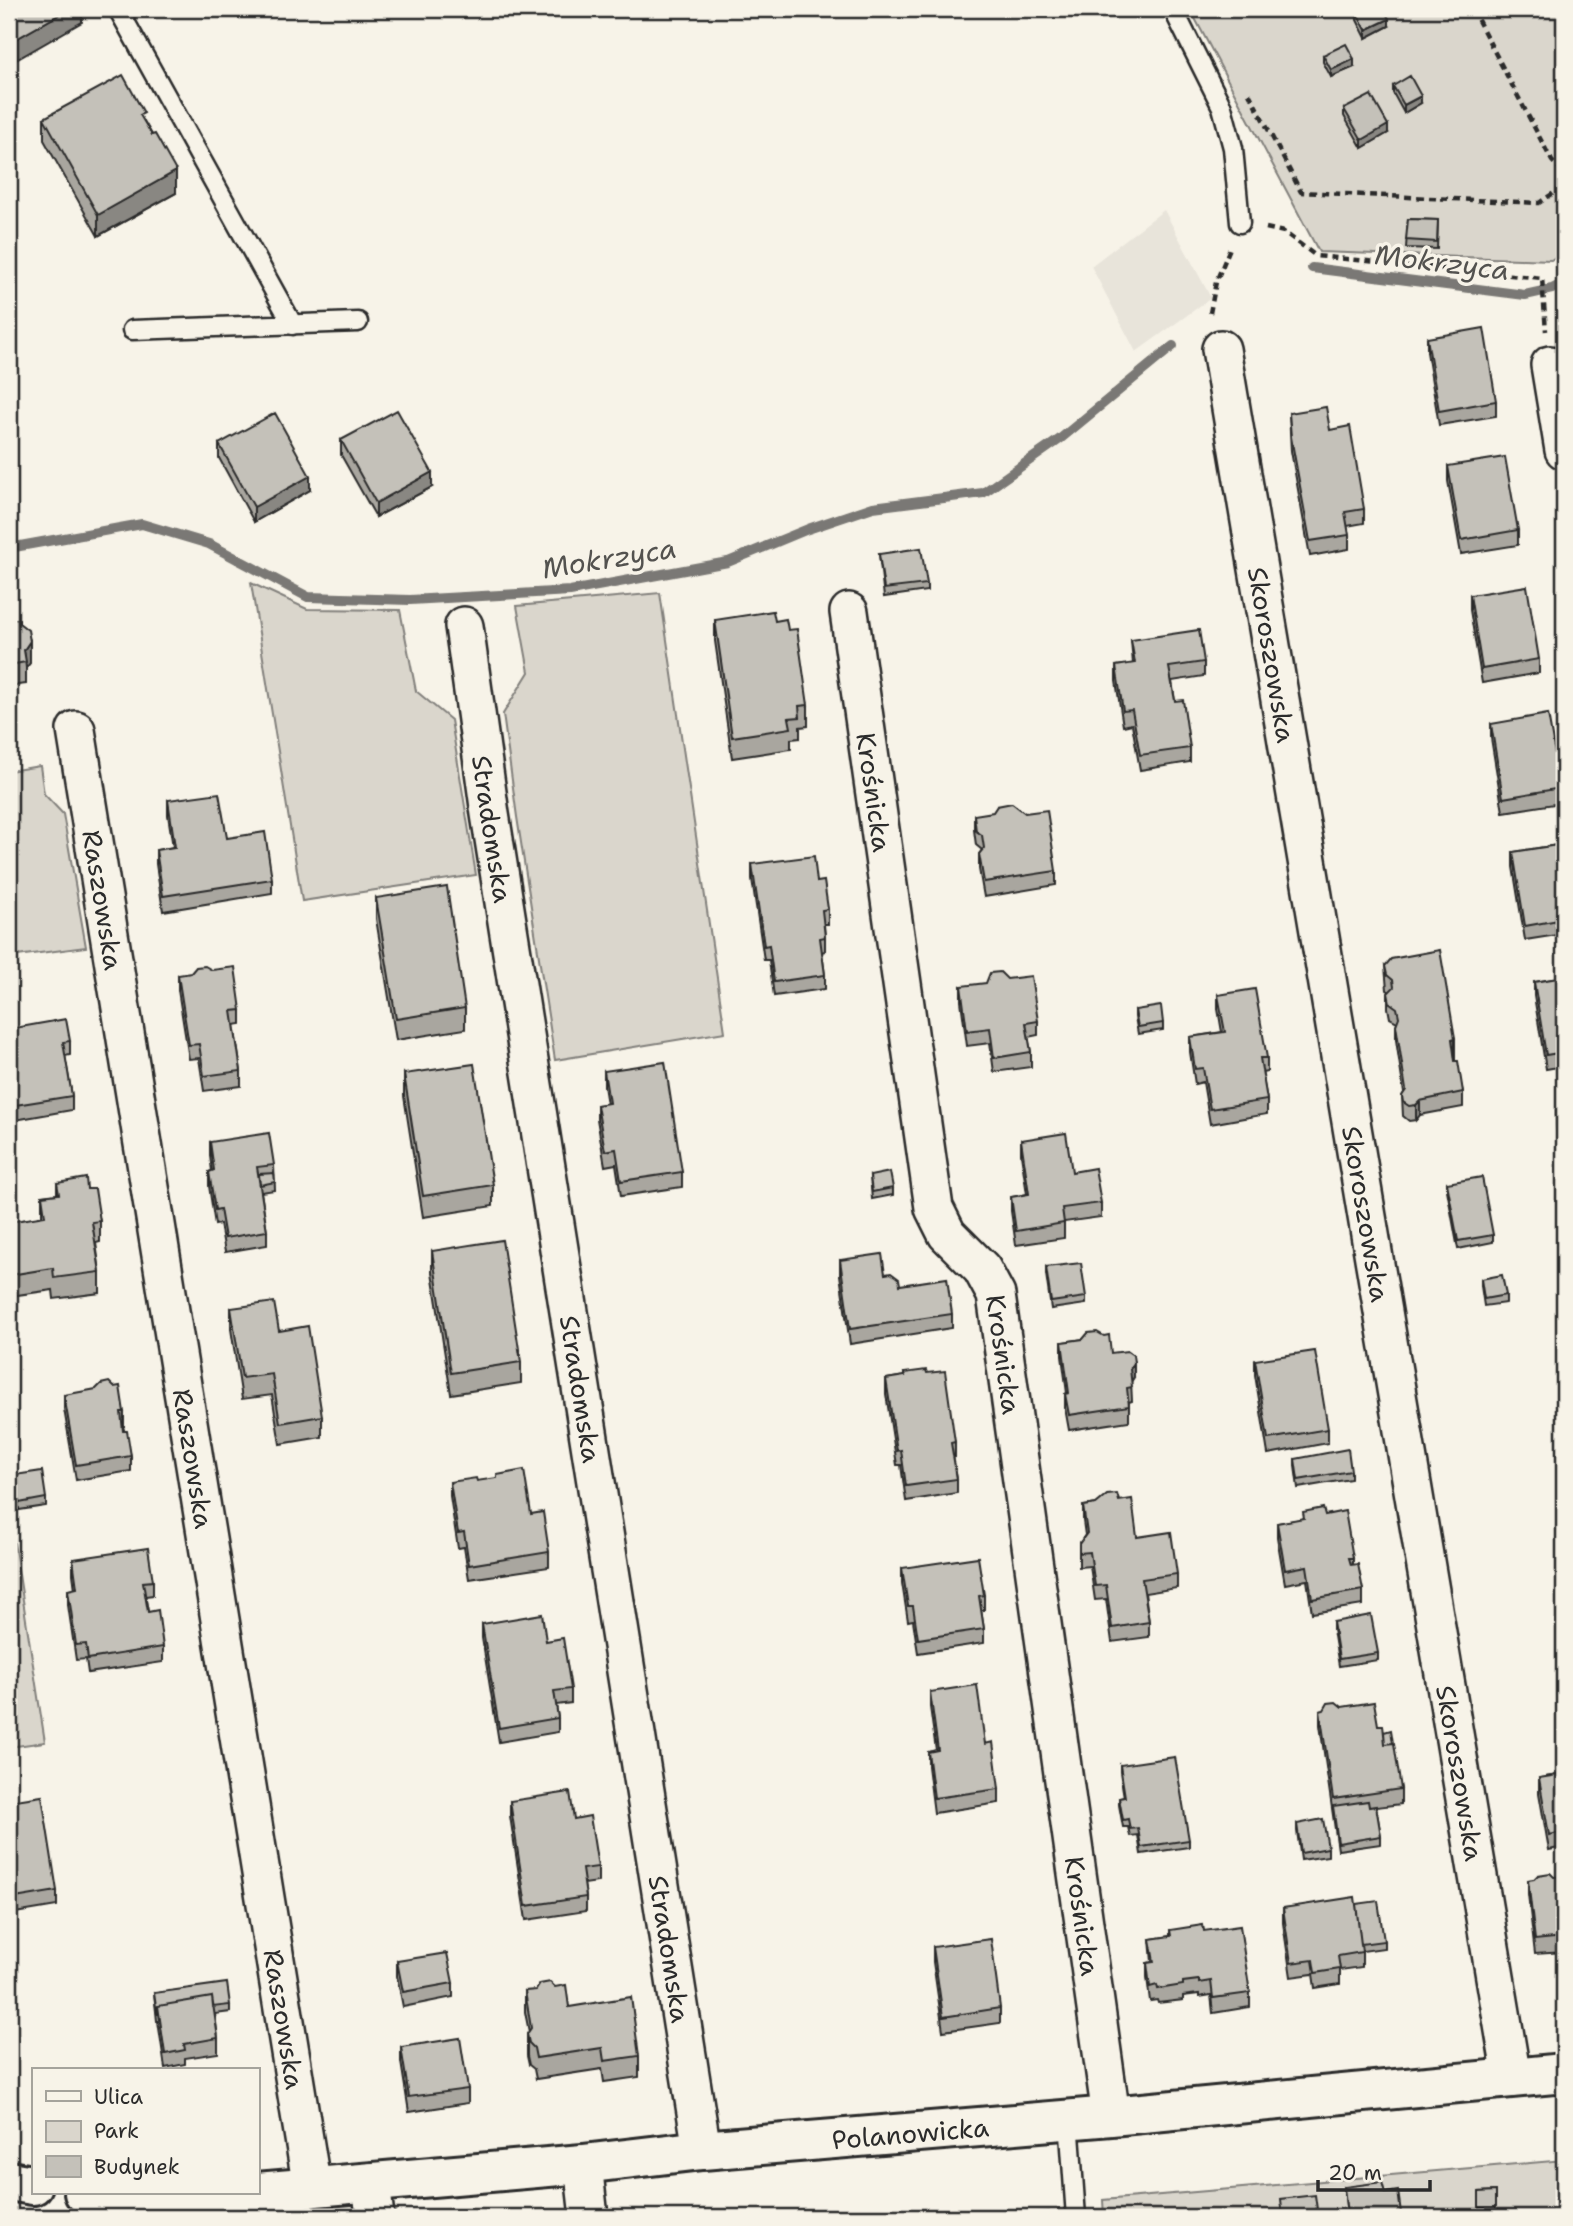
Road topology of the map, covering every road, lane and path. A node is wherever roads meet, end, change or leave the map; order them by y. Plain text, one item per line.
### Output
1 (118, 9) edge
2 (1173, 9) edge
3 (1472, 9) edge
4 (1243, 82) dead end
5 (1564, 173) edge
6 (1564, 186) edge
7 (1240, 223) junction
8 (1542, 303) dead end
9 (358, 322) dead end
10 (293, 325) junction
11 (132, 330) dead end
12 (1221, 349) joint
13 (1550, 365) dead end
14 (1564, 450) edge
15 (849, 612) dead end
16 (464, 626) dead end
17 (76, 730) dead end
18 (1564, 2073) edge
19 (1512, 2078) junction
20 (1111, 2116) junction
21 (1069, 2120) junction
22 (702, 2150) junction
23 (583, 2164) junction
24 (9, 2181) edge
25 (32, 2185) edge
26 (312, 2188) junction
27 (259, 2192) edge
28 (229, 2194) edge
29 (373, 2200) edge
30 (97, 2202) edge
31 (589, 2217) edge
32 (1076, 2217) edge

1 - 10 lane
2 - 7 lane
3 - 5 path
4 - 6 path
7 - 8 path
7 - 12 path
9 - 10 lane
10 - 11 lane
12 - 19 street, Skoroszowska
13 - 14 street
15 - 20 street, Krośnicka
16 - 22 street, Stradomska
17 - 26 street, Raszowska
18 - 19 street, Polanowicka
19 - 20 street, Polanowicka
20 - 21 street, Polanowicka
21 - 22 street, Polanowicka
21 - 32 lane
22 - 23 street, Polanowicka
23 - 29 street, Polanowicka
23 - 31 street
24 - 25 street
26 - 27 street, Polanowicka
26 - 29 street, Polanowicka
28 - 30 street

